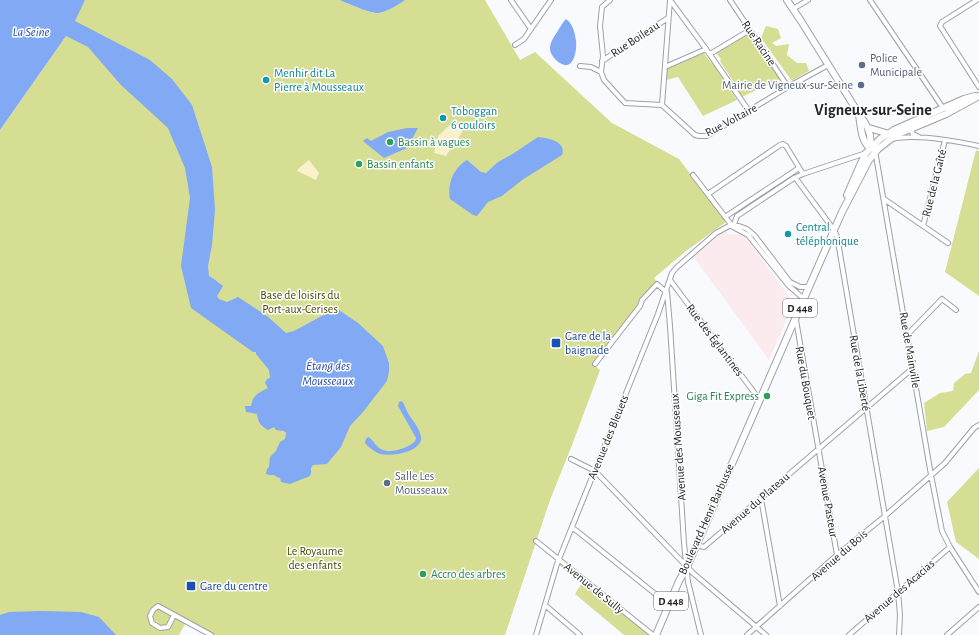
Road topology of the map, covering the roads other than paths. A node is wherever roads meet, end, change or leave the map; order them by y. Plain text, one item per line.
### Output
1 (511, 0) edge
2 (550, 0) edge
3 (610, 0) edge
4 (670, 0) edge
5 (730, 0) edge
6 (787, 0) edge
7 (808, 0) edge
8 (870, 0) edge
9 (977, 0) edge
10 (793, 9) junction
11 (668, 18) junction
12 (532, 29) junction
13 (750, 30) junction
14 (515, 45) dead end
15 (706, 50) junction
16 (710, 54) junction
17 (602, 61) junction
18 (828, 65) junction
19 (580, 66) dead end
20 (666, 67) junction
21 (601, 72) junction
22 (788, 87) junction
23 (979, 87) edge
24 (979, 96) edge
25 (662, 105) junction
26 (943, 108) junction
27 (749, 111) junction
28 (859, 114) junction
29 (869, 128) junction
30 (904, 129) junction
31 (889, 137) junction
32 (908, 138) junction
33 (922, 138) junction
34 (945, 140) junction
35 (979, 146) edge
36 (871, 151) junction
37 (799, 168) junction
38 (803, 174) junction
39 (693, 175) dead end
40 (797, 180) dead end
41 (708, 194) junction
42 (884, 199) junction
43 (842, 212) junction
44 (725, 217) junction
45 (923, 226) junction
46 (733, 227) junction
47 (834, 230) junction
48 (948, 243) dead end
49 (670, 280) junction
50 (809, 287) junction
51 (666, 291) junction
52 (804, 299) junction
53 (956, 310) dead end
54 (795, 318) junction
55 (907, 334) junction
56 (595, 364) dead end
57 (913, 368) junction
58 (758, 401) junction
59 (866, 407) junction
60 (979, 425) edge
61 (818, 448) junction
62 (571, 459) dead end
63 (595, 470) junction
64 (930, 475) junction
65 (760, 499) junction
66 (885, 516) junction
67 (572, 528) junction
68 (536, 540) dead end
69 (696, 545) junction
70 (950, 547) junction
71 (837, 555) junction
72 (559, 559) junction
73 (687, 567) junction
74 (898, 592) junction
75 (979, 592) edge
76 (670, 602) junction
77 (545, 606) junction
78 (780, 606) junction
79 (979, 607) edge
80 (174, 615) junction
81 (757, 627) junction
82 (211, 635) edge
83 (536, 635) edge
84 (580, 635) edge
85 (654, 635) edge
86 (701, 635) edge
87 (747, 635) edge
88 (766, 635) edge
89 (849, 635) edge
90 (899, 635) edge
91 (947, 635) edge

1 - 12 street
2 - 12 street
3 - 17 street
4 - 11 street
4 - 15 street
5 - 13 street, Rue Racine
6 - 10 main road
7 - 10 street
8 - 26 street
9 - 23 street
10 - 18 main road
11 - 17 street, Rue Boileau
11 - 20 street
12 - 14 street
13 - 16 street
13 - 22 street, Rue Racine
15 - 16 street
15 - 20 street
16 - 27 street
17 - 21 street
18 - 22 street, Rue Voltaire
18 - 28 main road
19 - 21 street
20 - 25 street
21 - 25 street
22 - 27 street, Rue Voltaire
24 - 26 main road, D 448
24 - 30 main road, D 448
25 - 27 street, Rue Voltaire
26 - 30 main road, D 448
28 - 29 main road
28 - 36 main road
29 - 31 main road
29 - 36 main road
30 - 31 main road, D 448
30 - 32 main road
30 - 33 street
31 - 32 street
31 - 36 main road, D 448
32 - 33 street
33 - 34 street
34 - 35 street
34 - 45 street, Rue de la Gaîté
36 - 38 street
36 - 42 street, Rue de Mainville
36 - 43 main road, D 448
36 - 43 main road, D 448
37 - 38 street
37 - 41 street
37 - 44 street
38 - 46 street
39 - 41 street
40 - 47 street
41 - 44 street
42 - 45 street
42 - 55 street, Rue de Mainville
43 - 47 main road, D 448
44 - 46 street
45 - 48 street
46 - 49 street, Avenue des Bleuets
46 - 50 street
46 - 52 street
47 - 50 main road, D 448
47 - 59 street, Rue de la Liberté
49 - 51 street, Avenue des Bleuets
49 - 58 street, Rue des Églantines
50 - 52 main road, D 448
51 - 56 street
51 - 63 street, Avenue des Bleuets
51 - 73 street, Avenue des Mousseaux
52 - 54 main road, D 448
53 - 55 street
54 - 58 main road, D 448
54 - 61 street, Rue du Bouquet
55 - 57 street, Rue de Mainville
57 - 59 street, Avenue du Plateau
57 - 64 street, Rue de Mainville
58 - 69 main road, Boulevard Henri Barbusse / D 448
59 - 61 street, Avenue du Plateau
59 - 66 street, Rue de la Liberté
60 - 64 street, Avenue du Bois
61 - 65 street, Avenue du Plateau
61 - 71 street, Avenue Pasteur
62 - 63 street
63 - 67 street, Avenue des Bleuets
63 - 73 street
64 - 66 street, Avenue du Bois
64 - 70 street, Rue de Mainville
65 - 69 street, Avenue du Plateau
65 - 78 street
66 - 71 street, Avenue du Bois
66 - 74 street, Rue de la Liberté
67 - 72 street, Avenue des Bleuets
67 - 76 street
68 - 72 street, Avenue de Sully
69 - 73 main road, Boulevard Henri Barbusse / D 448
70 - 74 street, Avenue des Acacias
70 - 75 street, Rue de Mainville
71 - 78 street, Avenue du Bois
72 - 77 street, Avenue des Bleuets
72 - 85 street, Avenue de Sully
73 - 76 main road, Boulevard Henri Barbusse / D 448
73 - 81 street
73 - 86 street, Avenue des Mousseaux
74 - 89 street, Avenue des Acacias
74 - 90 street, Rue de la Liberté
76 - 85 main road, Boulevard Henri Barbusse / D 448
77 - 83 street, Avenue des Bleuets
77 - 84 street
78 - 81 street, Avenue du Bois
79 - 91 street
80 - 80 street
80 - 82 street
81 - 87 street, Avenue du Bois
81 - 88 street

